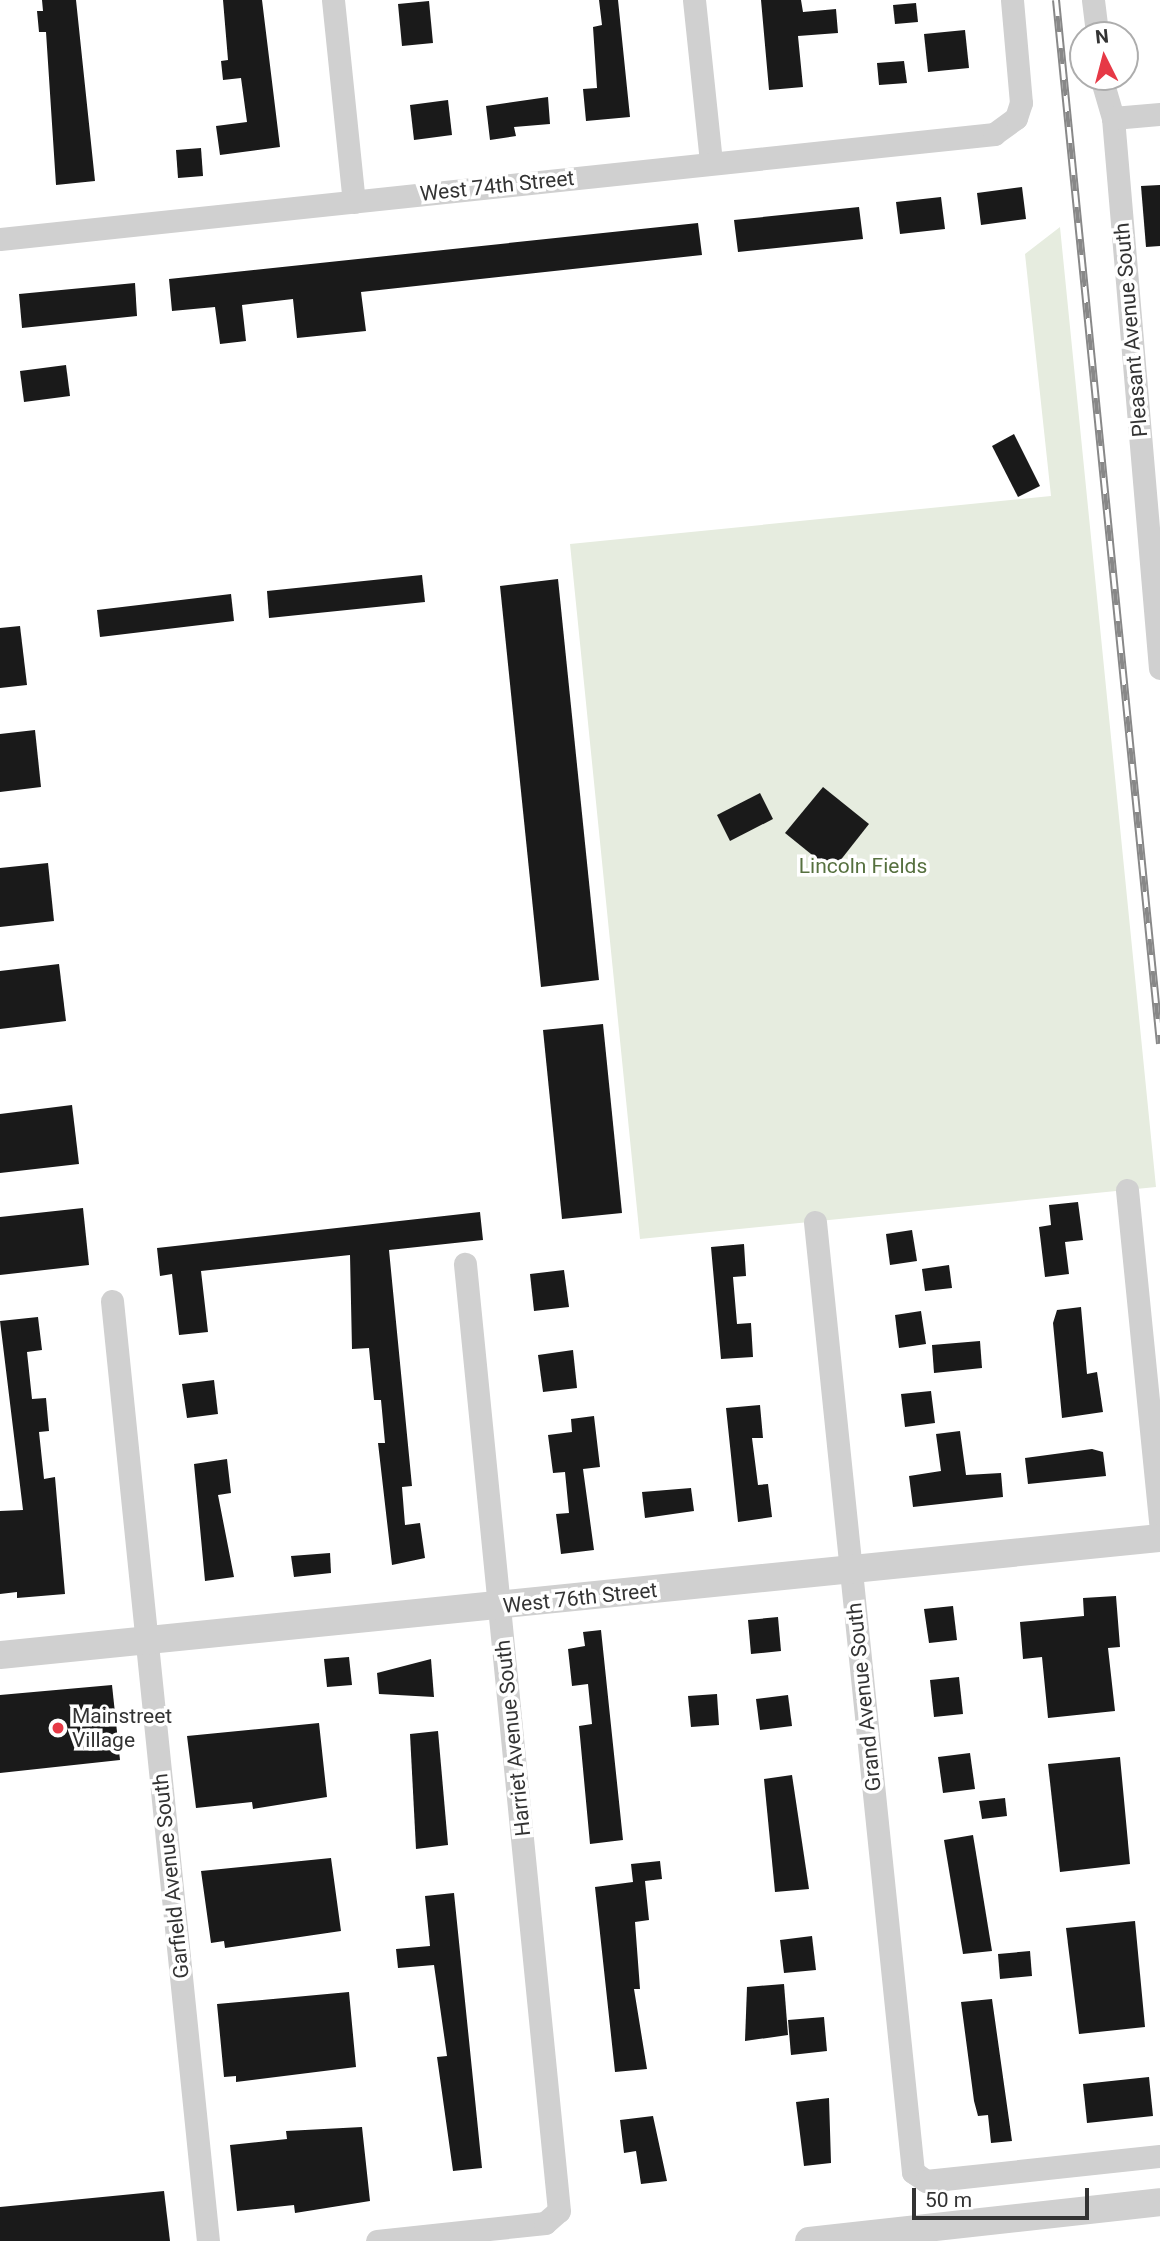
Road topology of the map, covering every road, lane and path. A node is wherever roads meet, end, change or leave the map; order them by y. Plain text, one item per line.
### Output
1 (333, 0) edge
2 (694, 0) edge
3 (1012, 0) edge
4 (1093, 0) edge
5 (1095, 21) edge
6 (1105, 91) edge
7 (1160, 114) edge
8 (1112, 118) junction
9 (711, 162) junction
10 (354, 202) junction
11 (0, 237) edge
12 (1160, 668) edge
13 (1127, 1190) dead end
14 (816, 1222) dead end
15 (465, 1264) dead end
16 (112, 1301) dead end
17 (1160, 1522) edge
18 (1160, 1538) edge
19 (851, 1570) junction
20 (500, 1606) junction
21 (148, 1643) junction
22 (0, 1655) edge
23 (1160, 2155) edge
24 (1160, 2202) edge
25 (208, 2241) edge
26 (377, 2241) edge
27 (809, 2241) edge

1 - 10 street
2 - 9 street
3 - 9 street, West 74th Street
4 - 5 street
6 - 8 street, Pleasant Avenue South
7 - 8 street
8 - 12 street, Pleasant Avenue South
9 - 10 street, West 74th Street
10 - 11 street, West 74th Street
13 - 17 street
14 - 19 street, Grand Avenue South
15 - 20 street, Harriet Avenue South
16 - 21 street, Garfield Avenue South
18 - 19 street, West 76th Street
19 - 20 street, West 76th Street
19 - 23 street, Grand Avenue South
20 - 21 street, West 76th Street
20 - 26 street, Harriet Avenue South
21 - 22 street, West 76th Street
21 - 25 street, Garfield Avenue South
24 - 27 street

